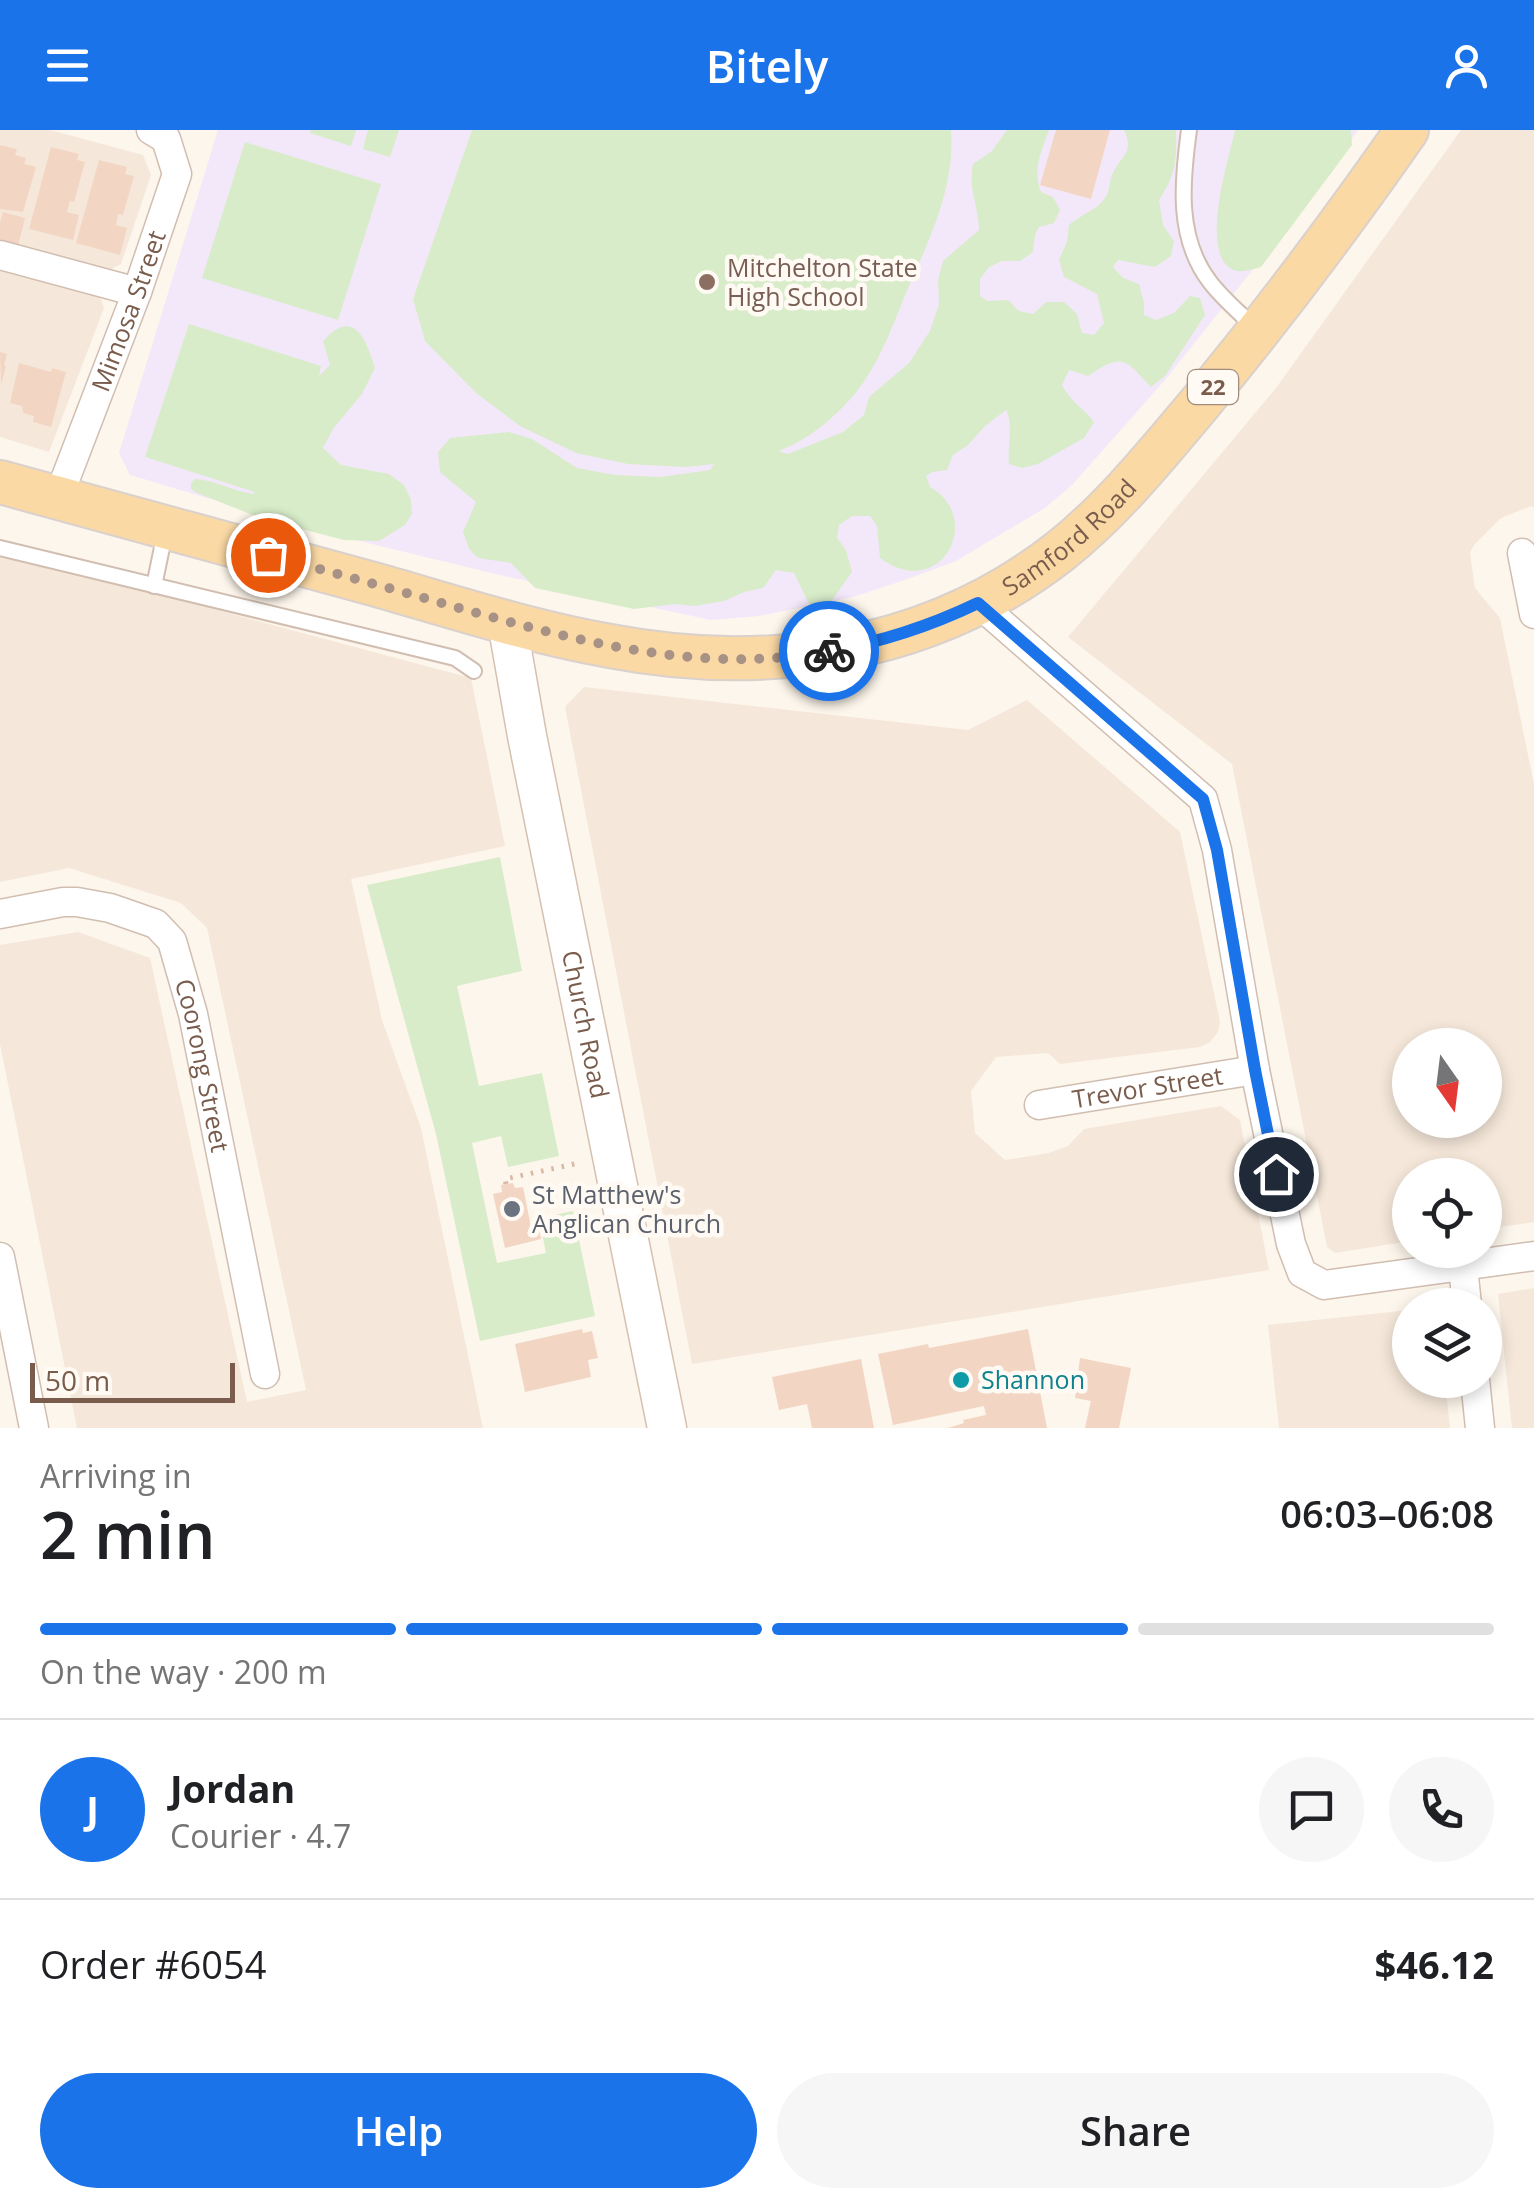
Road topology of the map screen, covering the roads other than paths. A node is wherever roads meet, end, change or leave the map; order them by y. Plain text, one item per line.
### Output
1 (151, 130) edge
2 (1189, 130) edge
3 (1407, 130) edge
4 (0, 256) edge
5 (138, 292) junction
6 (1258, 331) junction
7 (0, 482) edge
8 (58, 498) junction
9 (166, 527) junction
10 (0, 548) edge
11 (1522, 553) dead end
12 (154, 586) junction
13 (978, 603) junction
14 (1534, 614) edge
15 (507, 622) junction
16 (474, 671) dead end
17 (0, 914) edge
18 (1255, 1070) junction
19 (1039, 1106) dead end
20 (1534, 1256) edge
21 (0, 1257) edge
22 (1502, 1261) edge
23 (1456, 1268) edge
24 (266, 1374) dead end
25 (1477, 1398) edge
26 (34, 1428) edge
27 (667, 1428) edge
28 (1480, 1428) edge

1 - 5 street, Mimosa Street
2 - 6 lane
3 - 6 main road, Samford Road / 22
4 - 5 street
5 - 8 street, Mimosa Street
6 - 13 main road, Samford Road / 22
7 - 8 main road, Samford Road / 22
8 - 9 main road, Samford Road / 22
9 - 12 lane
9 - 15 main road, Samford Road / 22
10 - 12 lane
11 - 14 street
12 - 16 lane
13 - 15 main road, Samford Road / 22
13 - 18 street
15 - 27 street, Church Road
17 - 24 street, Coorong Street
18 - 19 street, Trevor Street
18 - 23 street
20 - 22 street
21 - 26 street
25 - 28 street

